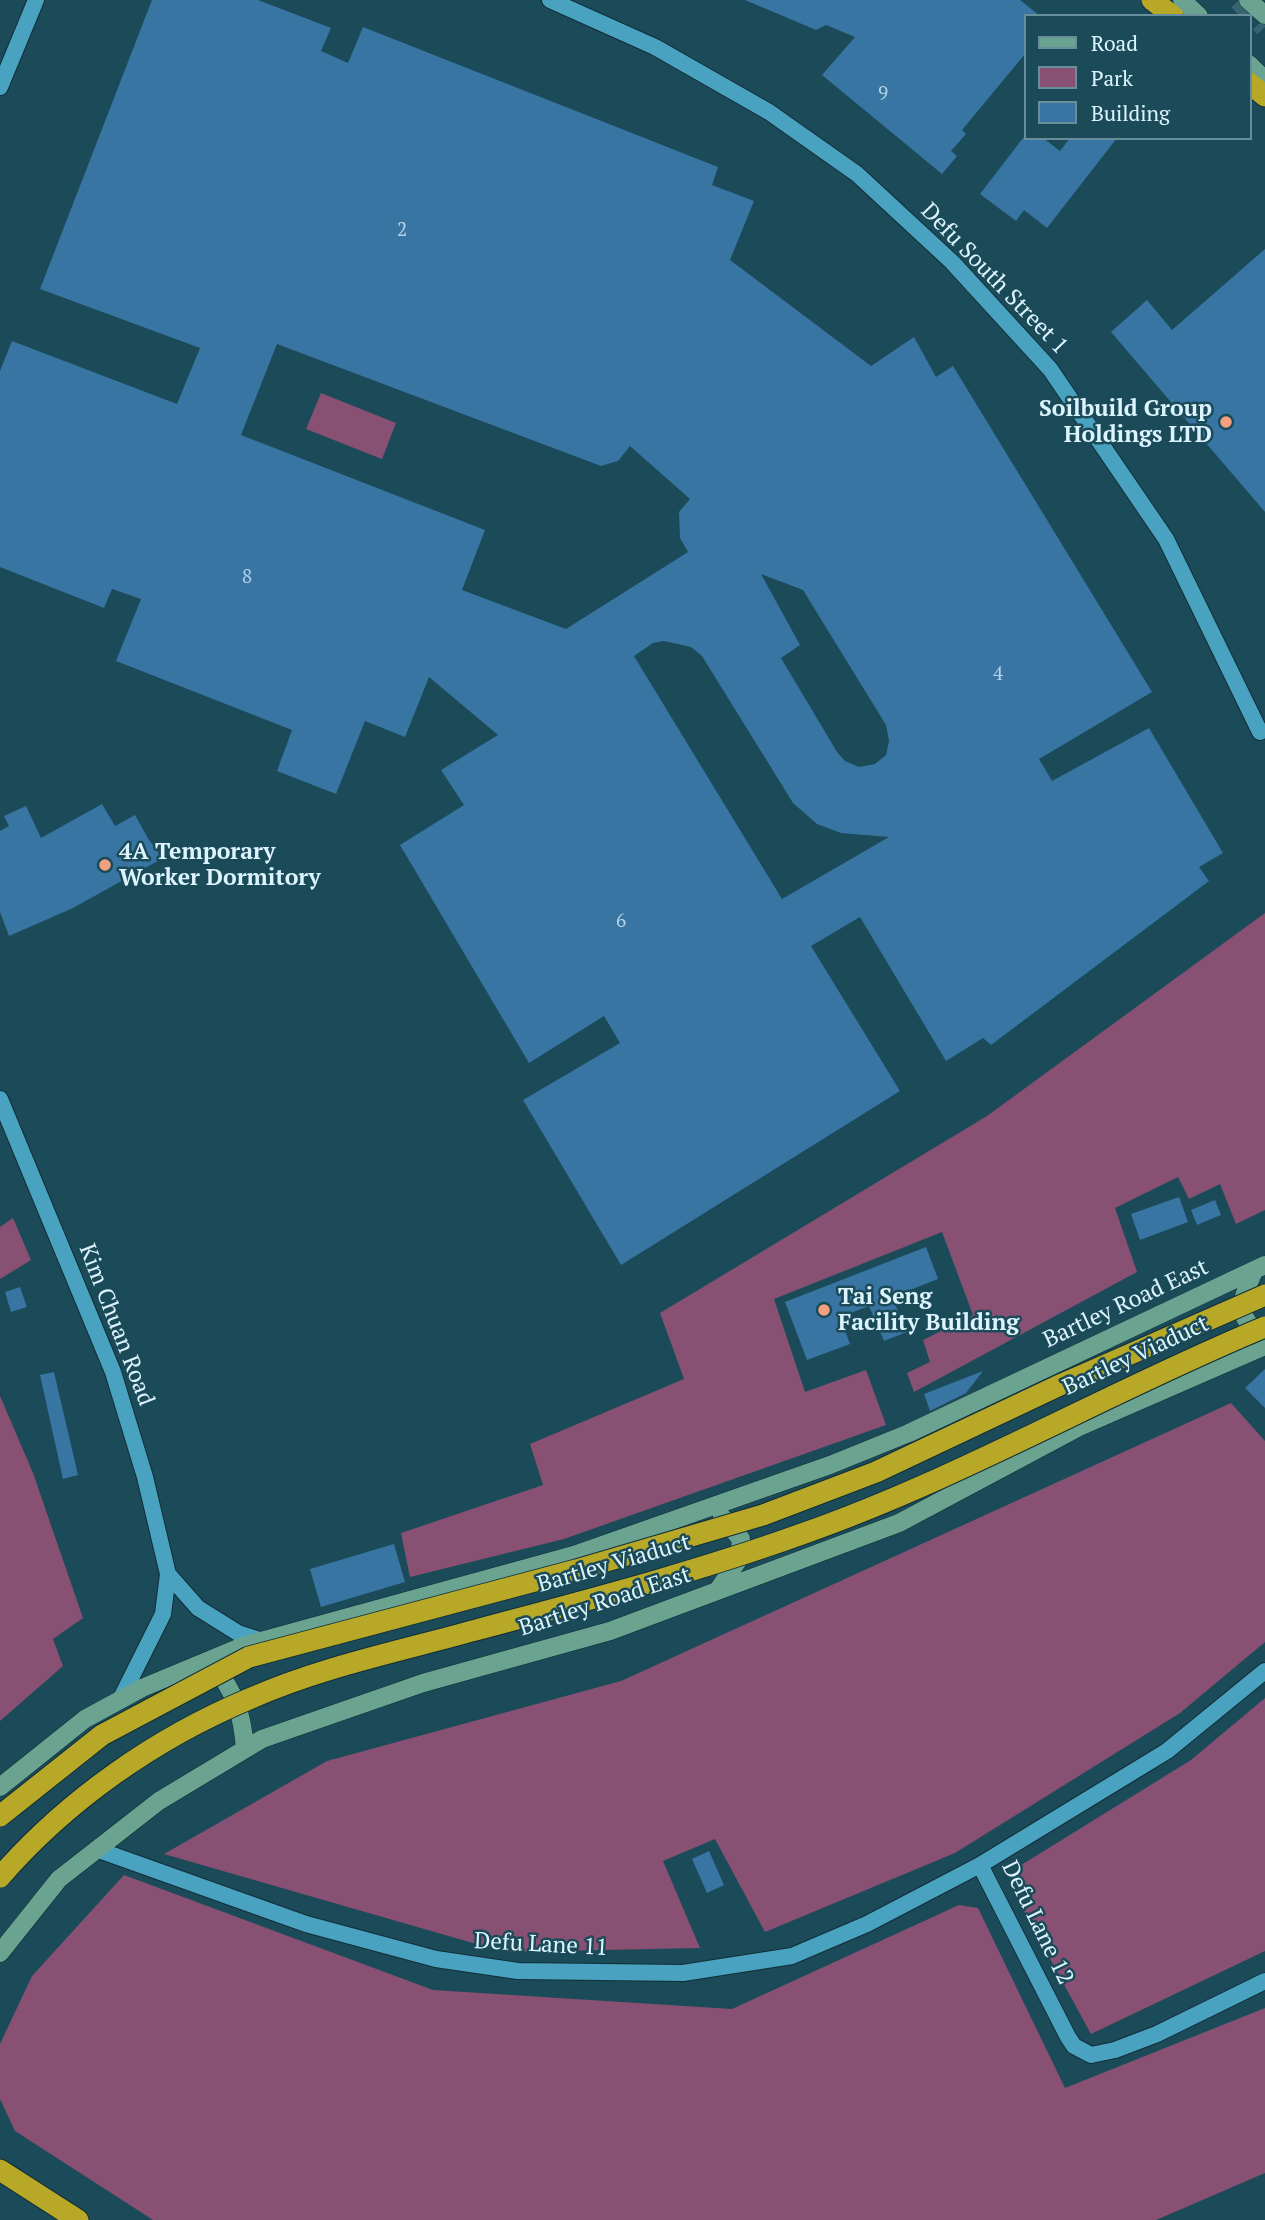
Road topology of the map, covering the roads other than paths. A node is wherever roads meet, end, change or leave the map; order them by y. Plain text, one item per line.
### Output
1 (36, 0) edge
2 (550, 0) edge
3 (1152, 0) edge
4 (1182, 0) edge
5 (1248, 0) edge
6 (1170, 14) edge
7 (1197, 14) edge
8 (1265, 15) edge
9 (1251, 66) edge
10 (1265, 80) edge
11 (1251, 85) edge
12 (0, 87) edge
13 (1265, 96) edge
14 (1260, 732) dead end
15 (0, 1099) edge
16 (1260, 1268) edge
17 (1265, 1294) edge
18 (1265, 1327) edge
19 (1265, 1336) edge
20 (1265, 1346) edge
21 (698, 1511) junction
22 (168, 1574) junction
23 (718, 1590) junction
24 (263, 1641) junction
25 (211, 1660) junction
26 (1265, 1671) edge
27 (120, 1700) junction
28 (245, 1749) junction
29 (0, 1787) edge
30 (0, 1816) edge
31 (96, 1849) junction
32 (980, 1865) junction
33 (0, 1877) edge
34 (0, 1953) edge
35 (1265, 1981) edge
36 (0, 2159) edge
37 (0, 2171) edge
38 (29, 2188) junction
39 (78, 2220) edge

1 - 12 street
2 - 14 street, Defu South Street 1
3 - 6 highway
4 - 7 main road
5 - 8 main road
9 - 10 main road
11 - 13 highway
15 - 22 street, Kim Chuan Road
16 - 19 main road
16 - 21 main road, Bartley Road East
17 - 30 highway, Bartley Viaduct, bridge
18 - 33 highway, Bartley Viaduct, bridge
20 - 23 main road, Bartley Road East
21 - 23 main road
21 - 24 main road, Bartley Road East
22 - 24 street
22 - 27 street
23 - 28 main road, Bartley Road East
24 - 25 main road, Bartley Road East
25 - 27 main road, Bartley Road East
25 - 28 main road
26 - 32 street, Defu Lane 12
27 - 29 main road, Bartley Road East
28 - 31 main road, Bartley Road East
31 - 32 street, Defu Lane 11
31 - 34 main road, Bartley Road East
32 - 35 street, Defu Lane 12
36 - 38 main road
37 - 38 highway
38 - 39 highway

